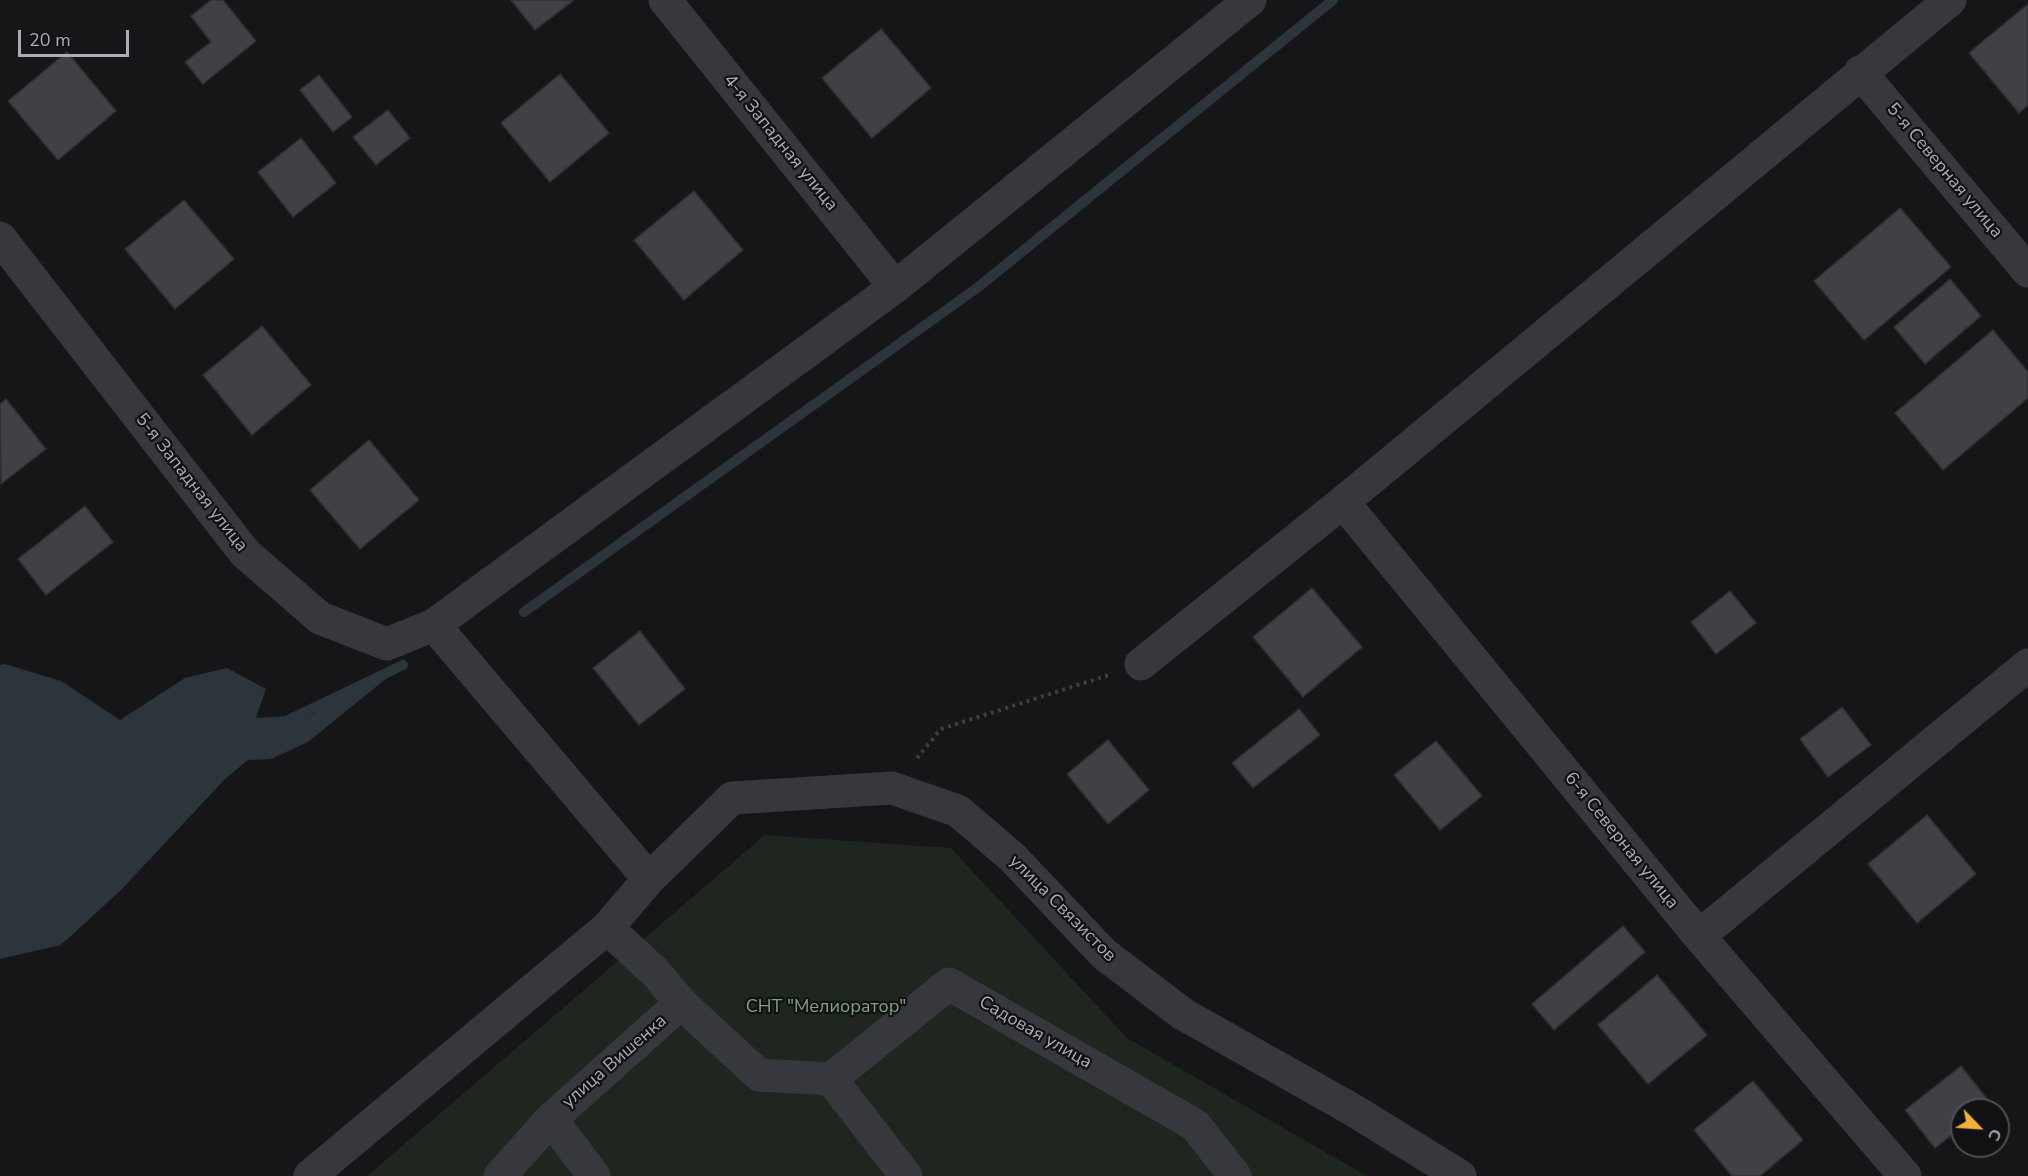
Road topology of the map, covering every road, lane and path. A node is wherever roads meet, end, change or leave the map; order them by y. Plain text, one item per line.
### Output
1 (665, 0) edge
2 (1250, 0) edge
3 (1950, 0) edge
4 (1860, 72) junction
5 (0, 238) edge
6 (2028, 271) edge
7 (895, 287) junction
8 (1343, 502) junction
9 (434, 625) junction
10 (1141, 664) joint
11 (2028, 665) edge
12 (892, 788) junction
13 (650, 879) junction
14 (607, 928) junction
15 (1699, 936) junction
16 (681, 1003) junction
17 (831, 1079) junction
18 (550, 1119) junction
19 (310, 1176) edge
20 (500, 1176) edge
21 (594, 1176) edge
22 (906, 1176) edge
23 (1235, 1176) edge
24 (1460, 1176) edge
25 (1905, 1176) edge

1 - 7 street, 4-я Западная улица
2 - 7 street, 5-я Западная улица
3 - 4 street
4 - 6 street, 5-я Северная улица
4 - 8 street
5 - 9 street, 5-я Западная улица
7 - 9 street, 5-я Западная улица
8 - 10 street
8 - 15 street, 6-я Северная улица
9 - 13 street
10 - 12 path
11 - 15 street
12 - 13 street, улица Связистов
12 - 24 street, улица Связистов
13 - 14 street
14 - 16 street, улица Вишенка
14 - 19 street
15 - 25 street, 6-я Северная улица
16 - 17 street
16 - 18 street, улица Вишенка
17 - 22 street
17 - 23 street, Садовая улица
18 - 20 street
18 - 21 street, улица Вишенка

